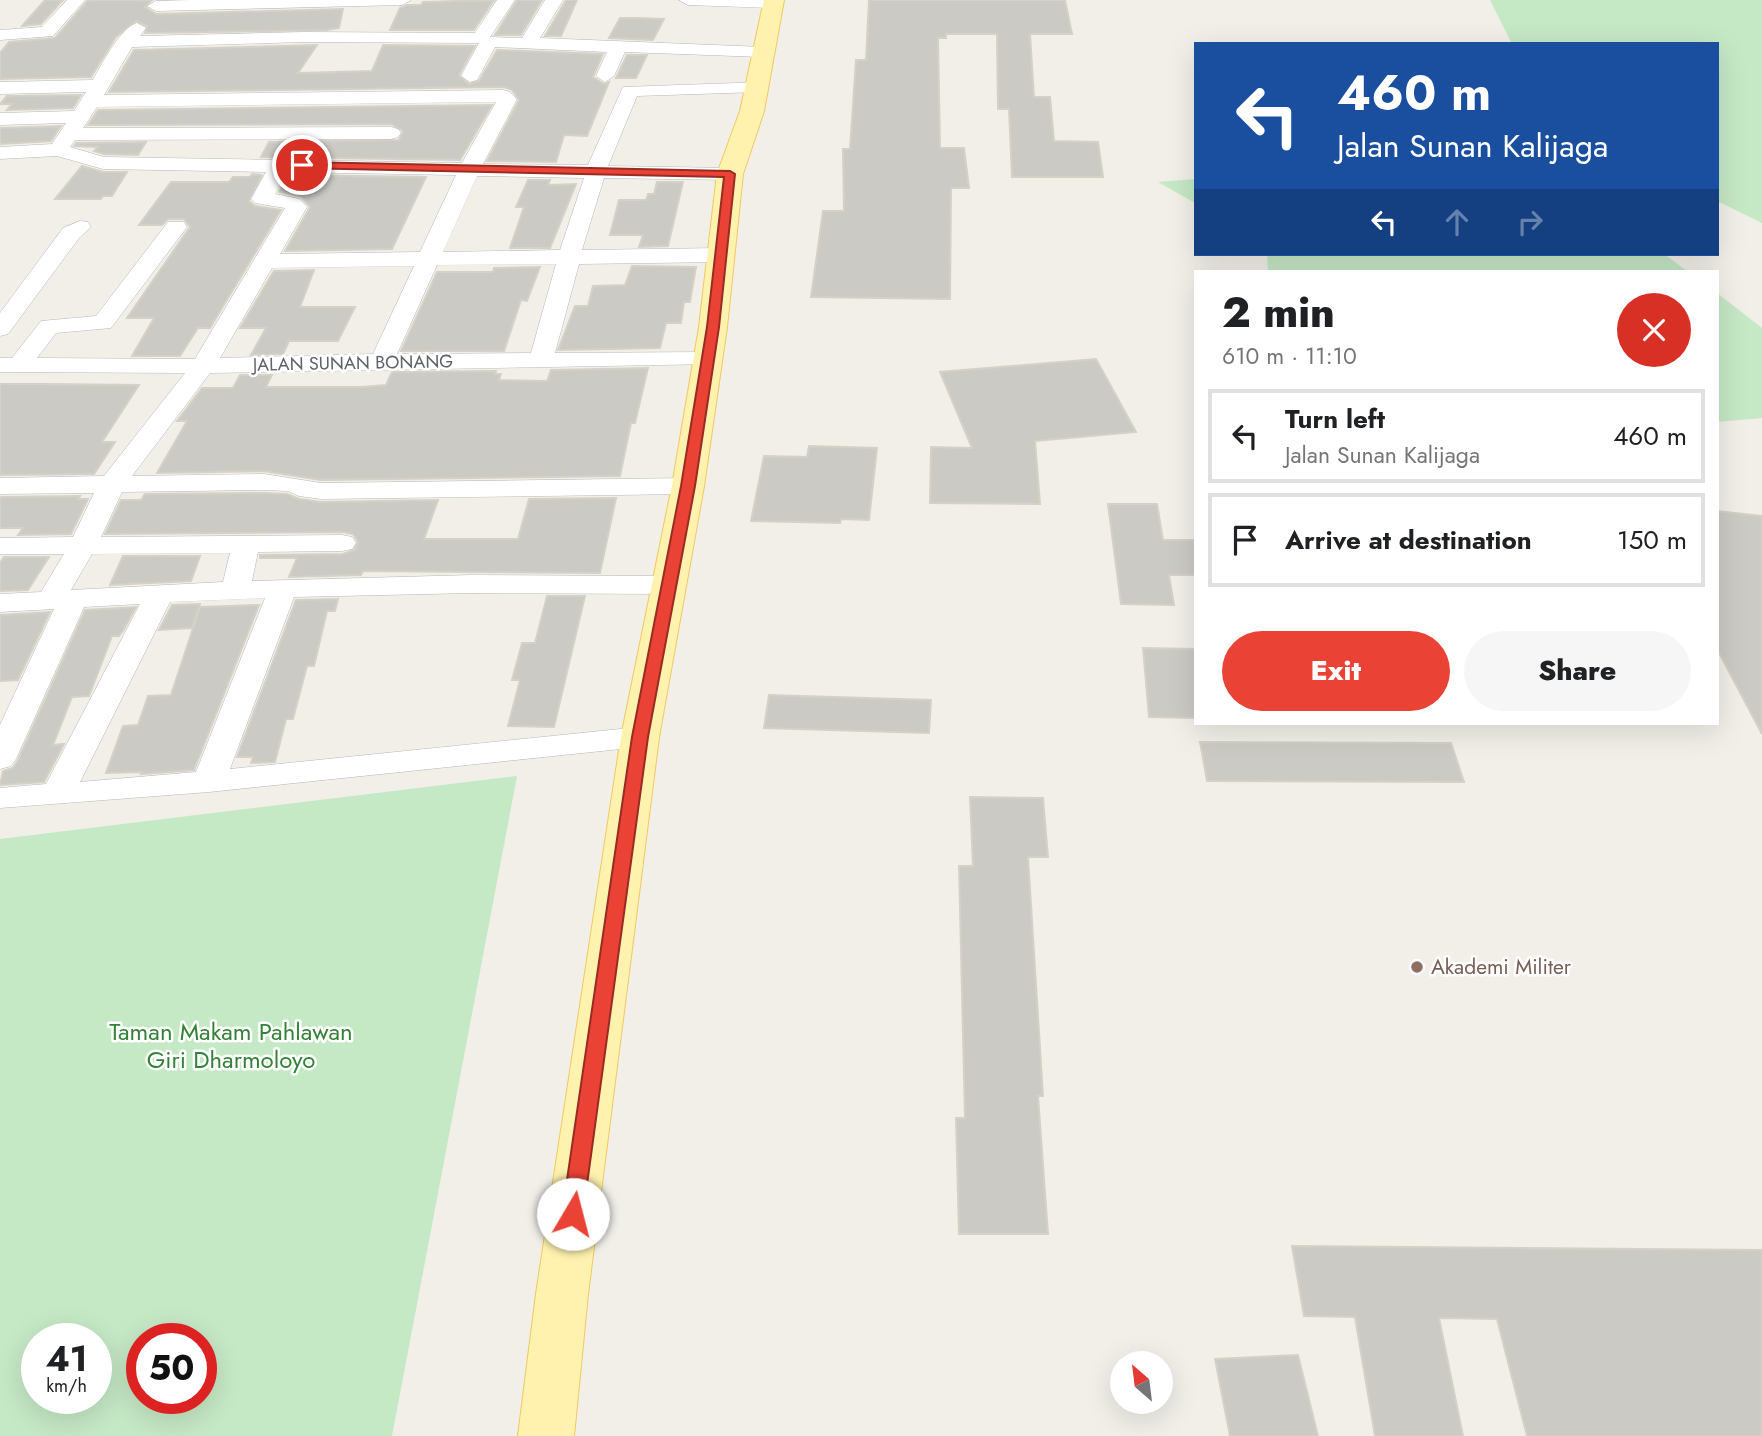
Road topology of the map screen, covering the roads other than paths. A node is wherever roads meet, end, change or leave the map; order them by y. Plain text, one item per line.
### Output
1 (76, 0) edge
2 (402, 0) edge
3 (506, 0) edge
4 (554, 0) edge
5 (688, 0) edge
6 (351, 2) junction
7 (774, 2) edge
8 (158, 3) edge
9 (0, 35) edge
10 (331, 37) junction
11 (615, 40) junction
12 (125, 42) junction
13 (528, 43) junction
14 (50, 67) dead end
15 (760, 69) junction
16 (470, 76) dead end
17 (605, 76) dead end
18 (43, 87) junction
19 (0, 88) edge
20 (410, 96) junction
21 (79, 118) junction
22 (0, 119) edge
23 (391, 133) junction
24 (8, 153) edge
25 (280, 165) junction
26 (368, 168) junction
27 (469, 170) junction
28 (596, 171) junction
29 (0, 174) edge
30 (730, 174) junction
31 (80, 226) dead end
32 (176, 228) dead end
33 (721, 256) junction
34 (569, 258) junction
35 (429, 259) junction
36 (263, 261) junction
37 (0, 329) edge
38 (706, 359) junction
39 (541, 360) junction
40 (382, 361) junction
41 (10, 365) edge
42 (204, 366) junction
43 (112, 484) junction
44 (0, 486) edge
45 (688, 486) junction
46 (342, 543) dead end
47 (246, 544) junction
48 (83, 545) junction
49 (0, 546) edge
50 (667, 585) junction
51 (284, 589) junction
52 (235, 590) junction
53 (160, 594) junction
54 (62, 600) junction
55 (0, 603) edge
56 (640, 737) junction
57 (0, 760) edge
58 (209, 782) junction
59 (57, 794) junction
60 (0, 798) edge
61 (546, 1436) edge

1 - 9 street
2 - 6 street
3 - 10 street
4 - 13 street
5 - 7 street
6 - 8 street
6 - 10 street
7 - 15 main road
8 - 12 street
10 - 12 street
11 - 13 street
11 - 15 street
11 - 17 street
12 - 21 street
13 - 16 street
14 - 18 street
15 - 28 street
15 - 30 main road
18 - 19 street
18 - 21 street
20 - 21 street
20 - 23 street
20 - 27 street
21 - 22 street
21 - 23 street
21 - 24 street
21 - 25 street
23 - 26 street
24 - 29 street
25 - 26 street
25 - 36 street
26 - 27 street
27 - 28 street
27 - 35 street
28 - 30 street
28 - 34 street
30 - 33 main road
31 - 37 street
32 - 41 street
33 - 34 street
33 - 38 main road
34 - 35 street
34 - 39 street
35 - 36 street
35 - 40 street
36 - 42 street
38 - 39 street, JALAN SUNAN BONANG
38 - 45 main road
39 - 40 street, JALAN SUNAN BONANG
40 - 42 street, JALAN SUNAN BONANG
41 - 42 street, JALAN SUNAN BONANG
42 - 43 street
43 - 44 street
43 - 45 street
43 - 48 street
45 - 50 main road
46 - 47 street
47 - 48 street
47 - 52 street
48 - 49 street
48 - 54 street
50 - 51 street
50 - 56 main road
51 - 52 street
51 - 58 street
52 - 53 street
53 - 54 street
53 - 59 street
54 - 55 street
54 - 57 street
56 - 58 street
56 - 61 main road
58 - 59 street
59 - 60 street

